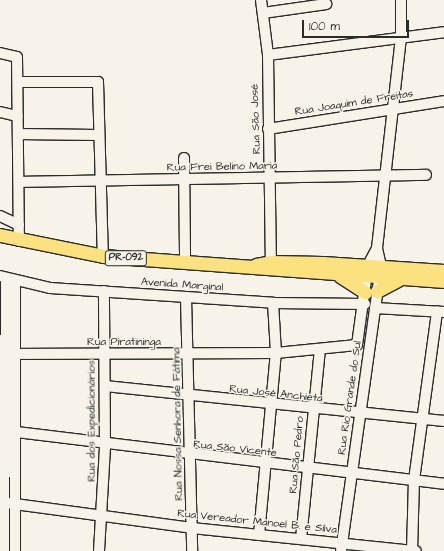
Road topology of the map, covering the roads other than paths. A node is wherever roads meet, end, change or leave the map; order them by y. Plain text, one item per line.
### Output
1 (261, 0) edge
2 (401, 0) edge
3 (326, 4) dead end
4 (263, 13) junction
5 (444, 32) edge
6 (401, 38) junction
7 (0, 53) edge
8 (268, 55) junction
9 (18, 82) junction
10 (444, 101) edge
11 (392, 109) junction
12 (0, 112) edge
13 (18, 116) junction
14 (268, 129) junction
15 (18, 134) junction
16 (98, 135) junction
17 (184, 158) dead end
18 (426, 175) dead end
19 (384, 176) junction
20 (184, 179) junction
21 (270, 179) junction
22 (19, 182) junction
23 (103, 183) junction
24 (0, 216) edge
25 (19, 225) junction
26 (0, 235) edge
27 (19, 241) junction
28 (103, 256) junction
29 (185, 262) junction
30 (271, 262) junction
31 (254, 266) junction
32 (374, 271) junction
33 (444, 271) edge
34 (340, 276) junction
35 (7, 278) edge
36 (400, 279) junction
37 (444, 281) edge
38 (104, 291) junction
39 (369, 296) junction
40 (186, 297) junction
41 (273, 303) junction
42 (375, 308) junction
43 (441, 312) edge
44 (320, 350) junction
45 (276, 352) junction
46 (188, 353) junction
47 (6, 354) edge
48 (104, 354) junction
49 (105, 386) junction
50 (189, 396) junction
51 (273, 406) junction
52 (313, 410) junction
53 (360, 415) junction
54 (423, 420) junction
55 (444, 421) edge
56 (6, 431) edge
57 (105, 446) junction
58 (190, 456) junction
59 (267, 464) junction
60 (308, 469) junction
61 (351, 474) junction
62 (414, 480) junction
63 (444, 484) edge
64 (2, 502) edge
65 (15, 505) junction
66 (103, 516) junction
67 (192, 528) junction
68 (259, 535) junction
69 (300, 539) junction
70 (342, 547) edge
71 (4, 551) edge
72 (15, 551) edge
73 (99, 551) edge
74 (192, 551) edge
75 (412, 551) edge
76 (416, 551) edge

1 - 4 street, Rua São José
2 - 6 street, Rua Rio Grande do Sul
3 - 4 street
4 - 8 street, Rua São José
5 - 6 street
6 - 8 street
6 - 11 street, Rua Rio Grande do Sul
7 - 9 street
8 - 14 street, Rua São José
9 - 13 street
9 - 16 street
10 - 11 street, Rua Joaquim de Freitas
11 - 14 street, Rua Joaquim de Freitas
11 - 19 street, Rua Rio Grande do Sul
12 - 13 street
13 - 15 street
14 - 21 street, Rua São José
15 - 16 street
15 - 22 street
16 - 23 street
17 - 20 street
18 - 19 street, Rua Frei Belino Maria
19 - 21 street, Rua Frei Belino Maria
19 - 32 street, Rua Rio Grande do Sul
20 - 21 street, Rua Frei Belino Maria
20 - 23 street, Rua Frei Belino Maria
20 - 29 street
21 - 30 street, Rua São José
22 - 23 street, Rua Frei Belino Maria
22 - 25 street
23 - 28 street
24 - 25 street
25 - 27 street
26 - 27 main road, PR-092
27 - 28 main road, PR-092
28 - 29 main road, PR-092
29 - 31 main road, PR-092
30 - 31 main road, PR-092
30 - 32 main road, PR-092
31 - 34 main road, PR-092
32 - 33 main road, PR-092
32 - 34 main road, PR-092
32 - 36 main road, PR-092
32 - 39 street, Rua Rio Grande do Sul
34 - 39 main road
35 - 38 street, Avenida Marginal
35 - 47 street
36 - 37 main road, PR-092
36 - 39 main road
38 - 40 street, Avenida Marginal
38 - 48 street, Rua dos Expedicionários
39 - 41 street, Avenida Marginal
39 - 42 street, Rua Rio Grande do Sul
39 - 44 street, Rua Piratininga
40 - 41 street, Avenida Marginal
40 - 46 street, Rua Nossa Senhora de Fátima
41 - 45 street
42 - 43 street
42 - 53 street, Rua Rio Grande do Sul
43 - 54 street
44 - 45 street, Rua Piratininga
44 - 52 street, Rua São Pedro
45 - 46 street, Rua Piratininga
45 - 51 street
46 - 48 street, Rua Piratininga
46 - 50 street, Rua Nossa Senhora de Fátima
47 - 48 street, Rua Piratininga
47 - 56 street
48 - 49 street, Rua dos Expedicionários
49 - 50 street, Rua José Anchieta
49 - 57 street, Rua dos Expedicionários
50 - 51 street, Rua José Anchieta
50 - 58 street, Rua Nossa Senhora de Fátima
51 - 52 street, Rua José Anchieta
51 - 59 street
52 - 53 street, Rua José Anchieta
52 - 60 street, Rua São Pedro
53 - 54 street, Rua José Anchieta
53 - 61 street, Rua Rio Grande do Sul
54 - 55 street, Rua José Anchieta
54 - 62 street
56 - 57 street, Rua São Vicente
56 - 64 street
56 - 65 street
57 - 58 street, Rua São Vicente
57 - 66 street, Rua dos Expedicionários
58 - 59 street, Rua São Vicente
58 - 67 street, Rua Nossa Senhora de Fátima
59 - 60 street, Rua São Vicente
59 - 68 street
60 - 61 street, Rua São Vicente
60 - 69 street, Rua São Pedro
61 - 62 street, Rua São Vicente
61 - 70 street, Rua Rio Grande do Sul
62 - 63 street, Rua São Vicente
62 - 75 street
64 - 65 street, Rua Vereador Manoel B. e Silva
64 - 71 street
65 - 66 street, Rua Vereador Manoel B. e Silva
65 - 72 street
66 - 67 street, Rua Vereador Manoel B. e Silva
66 - 73 street, Rua dos Expedicionários
67 - 68 street, Rua Vereador Manoel B. e Silva
67 - 74 street, Rua Nossa Senhora de Fátima
68 - 69 street, Rua Vereador Manoel B. e Silva
69 - 70 street, Rua Vereador Manoel B. e Silva
70 - 75 street, Rua Vereador Manoel B. e Silva
75 - 76 street, Rua Vereador Manoel B. e Silva

